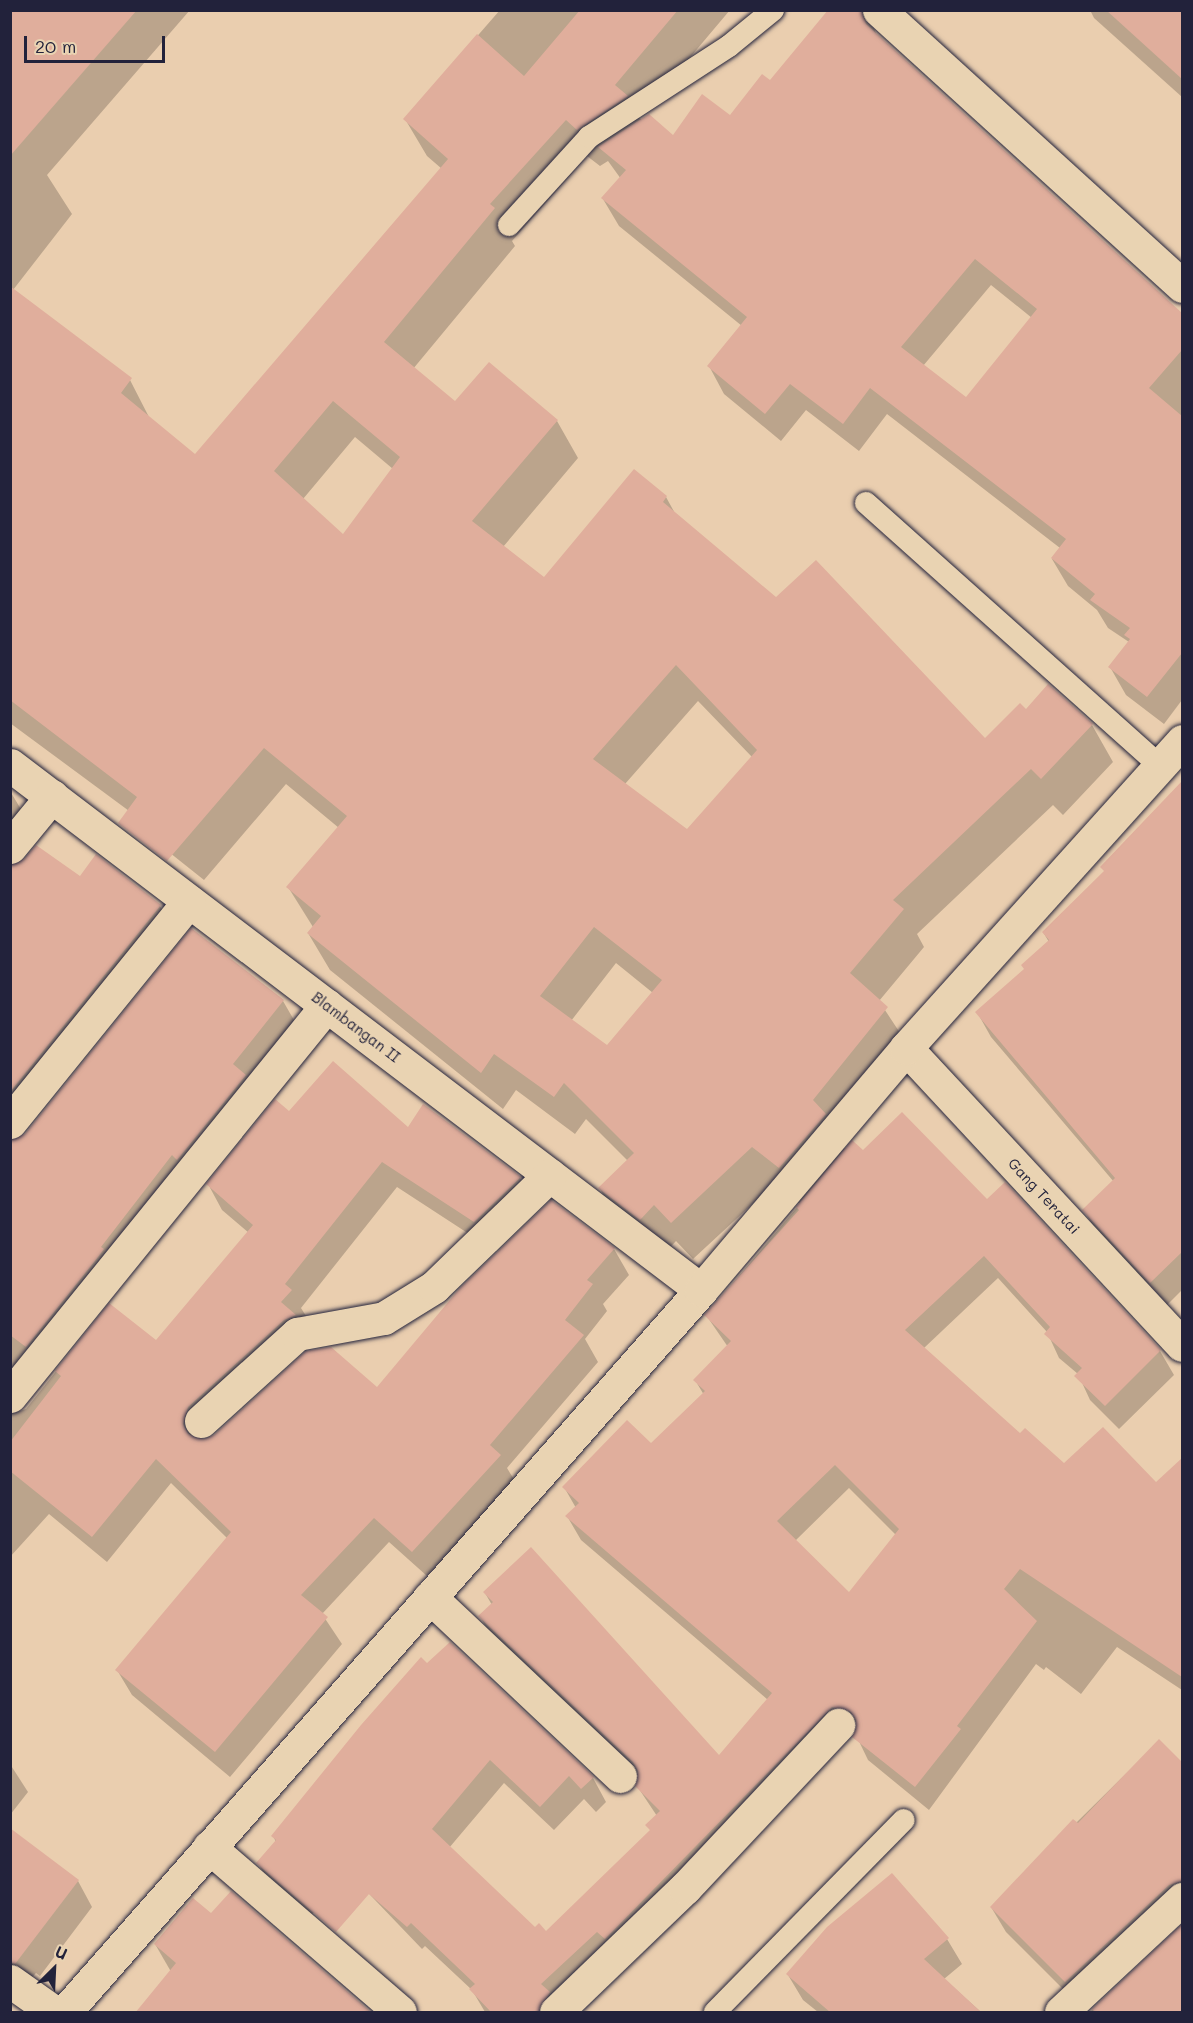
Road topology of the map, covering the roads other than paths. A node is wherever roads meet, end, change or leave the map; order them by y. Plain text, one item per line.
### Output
1 (773, 10) edge
2 (879, 10) edge
3 (509, 225) dead end
4 (1182, 286) edge
5 (866, 503) dead end
6 (1174, 756) edge
7 (10, 765) edge
8 (52, 796) junction
9 (10, 847) edge
10 (189, 901) junction
11 (327, 1005) junction
12 (906, 1047) junction
13 (10, 1122) edge
14 (550, 1175) junction
15 (701, 1290) junction
16 (1182, 1345) edge
17 (10, 1396) edge
18 (201, 1421) dead end
19 (430, 1597) junction
20 (838, 1725) dead end
21 (620, 1776) dead end
22 (904, 1820) dead end
23 (209, 1847) junction
24 (1182, 1899) edge
25 (16, 1985) edge
26 (54, 2013) edge
27 (65, 2013) edge
28 (400, 2013) edge
29 (556, 2013) edge
30 (715, 2013) edge
31 (1061, 2013) edge

1 - 3 lane
2 - 4 street
5 - 6 lane
6 - 12 street
7 - 8 street, Blambangan II
8 - 9 street
8 - 10 street, Blambangan II
10 - 11 street, Blambangan II
10 - 13 street
11 - 14 street, Blambangan II
11 - 17 street
12 - 15 street
12 - 16 street, Gang Teratai
14 - 15 street, Blambangan II
14 - 18 street
15 - 19 street
19 - 21 street
19 - 23 street
20 - 29 street
22 - 30 lane
23 - 27 street
23 - 28 street
24 - 31 street
25 - 26 street

